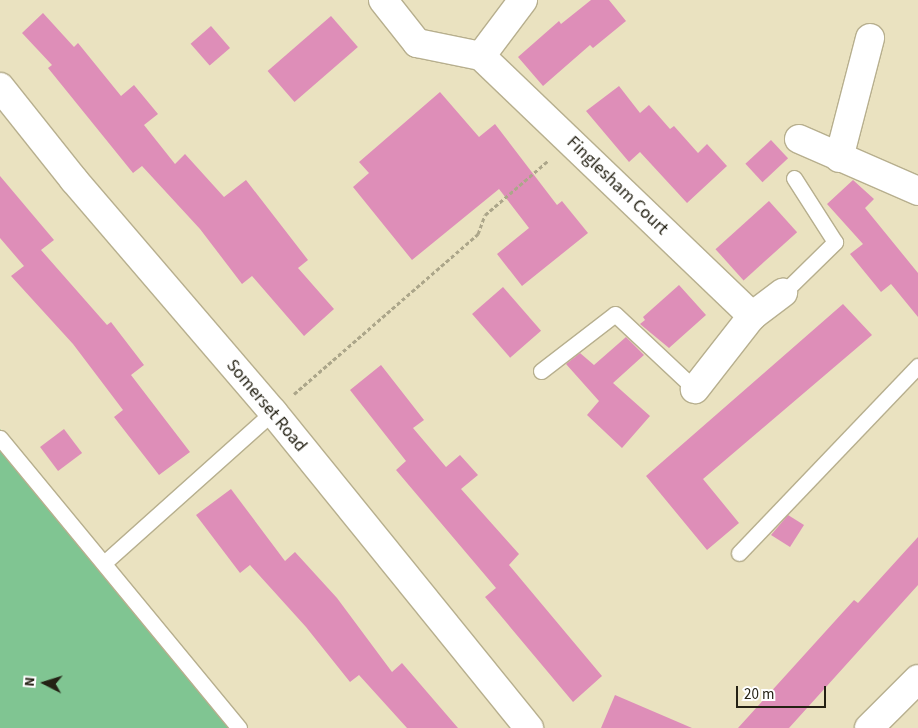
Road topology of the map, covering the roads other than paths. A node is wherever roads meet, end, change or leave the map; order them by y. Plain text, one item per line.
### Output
1 (383, 0) edge
2 (522, 0) edge
3 (870, 38) dead end
4 (481, 56) junction
5 (0, 87) edge
6 (799, 139) dead end
7 (839, 158) junction
8 (794, 178) dead end
9 (918, 191) edge
10 (783, 293) joint
11 (752, 316) junction
12 (918, 366) edge
13 (541, 371) dead end
14 (695, 389) joint
15 (273, 412) junction
16 (0, 438) edge
17 (738, 553) dead end
18 (104, 563) junction
19 (918, 679) edge
20 (239, 728) edge
21 (529, 728) edge
22 (870, 728) edge

1 - 4 street
2 - 4 street
3 - 7 street
4 - 11 street, Finglesham Court
5 - 15 street, Somerset Road
6 - 7 street
7 - 9 street
8 - 10 lane
10 - 11 street
11 - 14 street
12 - 17 lane
13 - 14 lane
15 - 18 lane
15 - 21 street, Somerset Road
16 - 18 lane
18 - 20 lane
19 - 22 street

